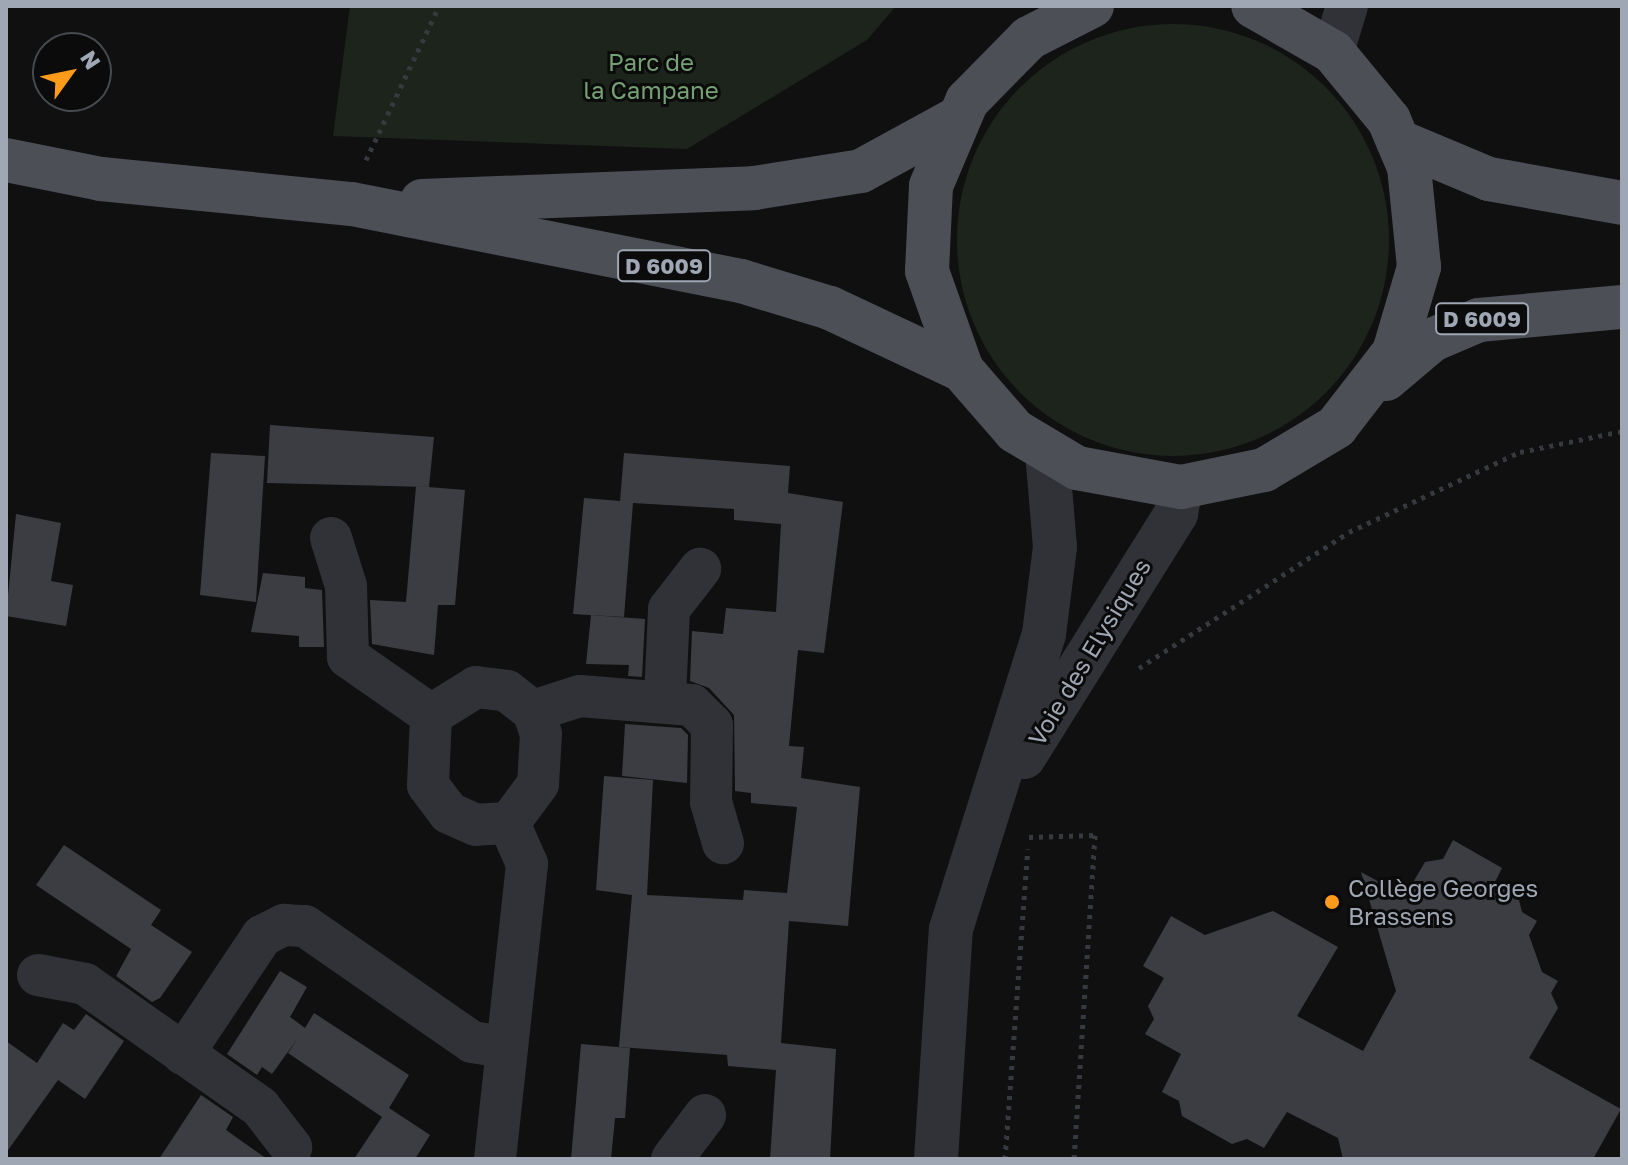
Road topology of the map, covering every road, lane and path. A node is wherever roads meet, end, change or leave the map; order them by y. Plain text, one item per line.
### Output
1 (439, 6) edge
2 (1092, 6) edge
3 (1253, 6) edge
4 (1347, 6) edge
5 (1333, 52) junction
6 (958, 118) junction
7 (1398, 141) junction
8 (6, 160) edge
9 (1622, 203) edge
10 (352, 204) junction
11 (1622, 307) edge
12 (962, 370) junction
13 (1366, 396) junction
14 (1622, 431) edge
15 (1047, 452) junction
16 (1181, 487) junction
17 (331, 538) dead end
18 (700, 569) dead end
19 (1129, 675) dead end
20 (665, 698) junction
21 (533, 711) junction
22 (431, 715) junction
23 (1002, 821) junction
24 (509, 823) junction
25 (1028, 837) junction
26 (723, 843) dead end
27 (38, 975) dead end
28 (504, 1047) junction
29 (183, 1054) junction
30 (705, 1115) dead end
31 (291, 1147) dead end
32 (495, 1159) edge
33 (672, 1159) edge
34 (936, 1159) edge
35 (1005, 1159) edge
36 (1074, 1159) edge

1 - 10 path
2 - 6 main road
3 - 5 main road
4 - 5 street
5 - 7 main road
6 - 10 main road, D 6009
6 - 12 main road
7 - 9 main road
7 - 13 main road
8 - 10 main road, D 6009
10 - 12 main road, D 6009
11 - 13 main road, D 6009
12 - 15 main road
13 - 16 main road
14 - 19 path
15 - 16 main road
15 - 23 street, Voie des Elysiques
16 - 23 street, Voie des Elysiques
17 - 22 street
18 - 20 street
20 - 21 street
20 - 26 street
21 - 22 street
21 - 24 street
22 - 24 street
23 - 25 path
23 - 25 path
23 - 34 street, Voie des Elysiques
24 - 28 street
25 - 35 path
25 - 36 path
27 - 29 street
28 - 29 street
28 - 32 street
29 - 31 street
30 - 33 street

